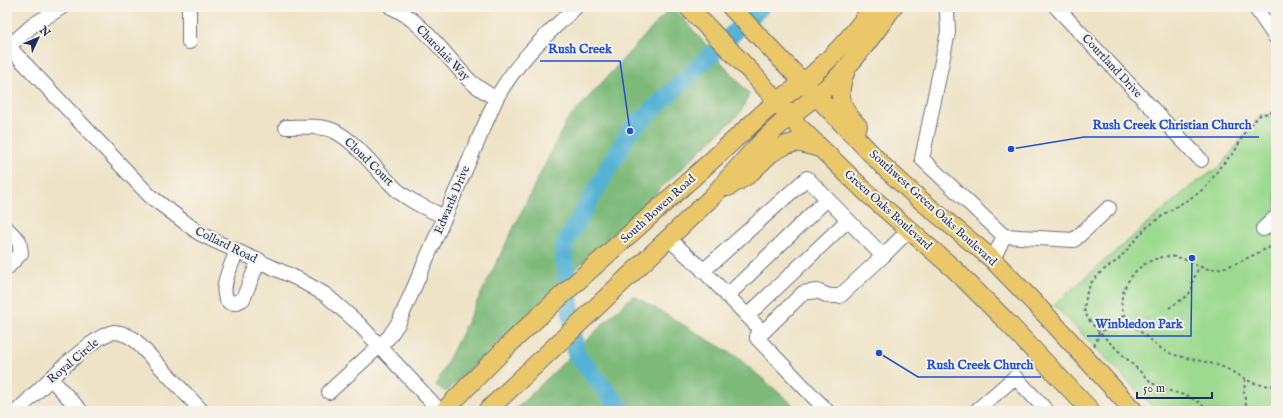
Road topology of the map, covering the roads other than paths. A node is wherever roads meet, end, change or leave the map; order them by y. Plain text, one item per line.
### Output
1 (62, 7) edge
2 (189, 7) edge
3 (390, 7) edge
4 (576, 7) edge
5 (688, 7) edge
6 (730, 7) edge
7 (872, 7) edge
8 (894, 7) edge
9 (945, 7) edge
10 (1056, 7) edge
11 (1254, 7) edge
12 (1276, 38) edge
13 (189, 42) dead end
14 (8, 46) edge
15 (848, 65) junction
16 (802, 82) junction
17 (816, 97) junction
18 (496, 99) junction
19 (778, 102) junction
20 (790, 117) junction
21 (286, 127) dead end
22 (820, 148) junction
23 (1201, 160) dead end
24 (713, 196) junction
25 (917, 197) junction
26 (827, 199) junction
27 (1109, 208) dead end
28 (445, 216) junction
29 (649, 217) junction
30 (1276, 217) edge
31 (848, 220) junction
32 (7, 229) edge
33 (1263, 229) dead end
34 (909, 230) junction
35 (1004, 236) junction
36 (669, 239) junction
37 (237, 251) junction
38 (883, 256) junction
39 (992, 259) junction
40 (259, 260) junction
41 (7, 268) edge
42 (703, 271) junction
43 (727, 296) junction
44 (747, 316) junction
45 (757, 338) junction
46 (380, 346) junction
47 (51, 379) junction
48 (329, 392) dead end
49 (17, 411) edge
50 (81, 411) edge
51 (202, 411) edge
52 (440, 411) edge
53 (444, 411) edge
54 (487, 411) edge
55 (827, 411) edge
56 (976, 411) edge
57 (1046, 411) edge
58 (1091, 411) edge
59 (1134, 411) edge

1 - 14 street
2 - 13 street
3 - 18 street, Charolais Way
4 - 18 street, Edwards Drive
5 - 19 main road, Green Oaks Boulevard
6 - 16 main road, Southwest Green Oaks Boulevard
7 - 16 main road, South Bowen Road
8 - 15 main road
9 - 35 street
10 - 23 street, Courtland Drive
11 - 12 street
14 - 37 street, Collard Road
15 - 17 main road
15 - 25 main road
16 - 17 main road, Southwest Green Oaks Boulevard
16 - 19 main road, South Bowen Road
17 - 20 main road
17 - 25 main road, Southwest Green Oaks Boulevard
18 - 28 street, Edwards Drive
19 - 20 main road, Green Oaks Boulevard
19 - 29 main road, South Bowen Road
20 - 22 main road, Green Oaks Boulevard
20 - 24 main road
21 - 28 street, Cloud Court
22 - 24 main road
22 - 34 main road, Green Oaks Boulevard
24 - 36 main road
25 - 39 main road, Southwest Green Oaks Boulevard
26 - 31 street
26 - 42 street
26 - 43 street
27 - 35 street
28 - 46 street, Edwards Drive
29 - 36 main road
29 - 53 main road, South Bowen Road
30 - 33 street
31 - 38 street
31 - 44 street
32 - 41 street
34 - 38 street
34 - 58 main road, Green Oaks Boulevard
35 - 39 street
36 - 42 street
36 - 54 main road
37 - 40 street, Collard Road
37 - 40 street
38 - 45 street
39 - 59 main road, Southwest Green Oaks Boulevard
40 - 46 street, Collard Road
42 - 43 street
43 - 44 street
44 - 45 street
45 - 55 street
46 - 48 street, Edwards Drive
46 - 52 street, Collard Road
47 - 49 street, Royal Circle
47 - 50 street
47 - 51 street, Royal Circle
56 - 57 street

